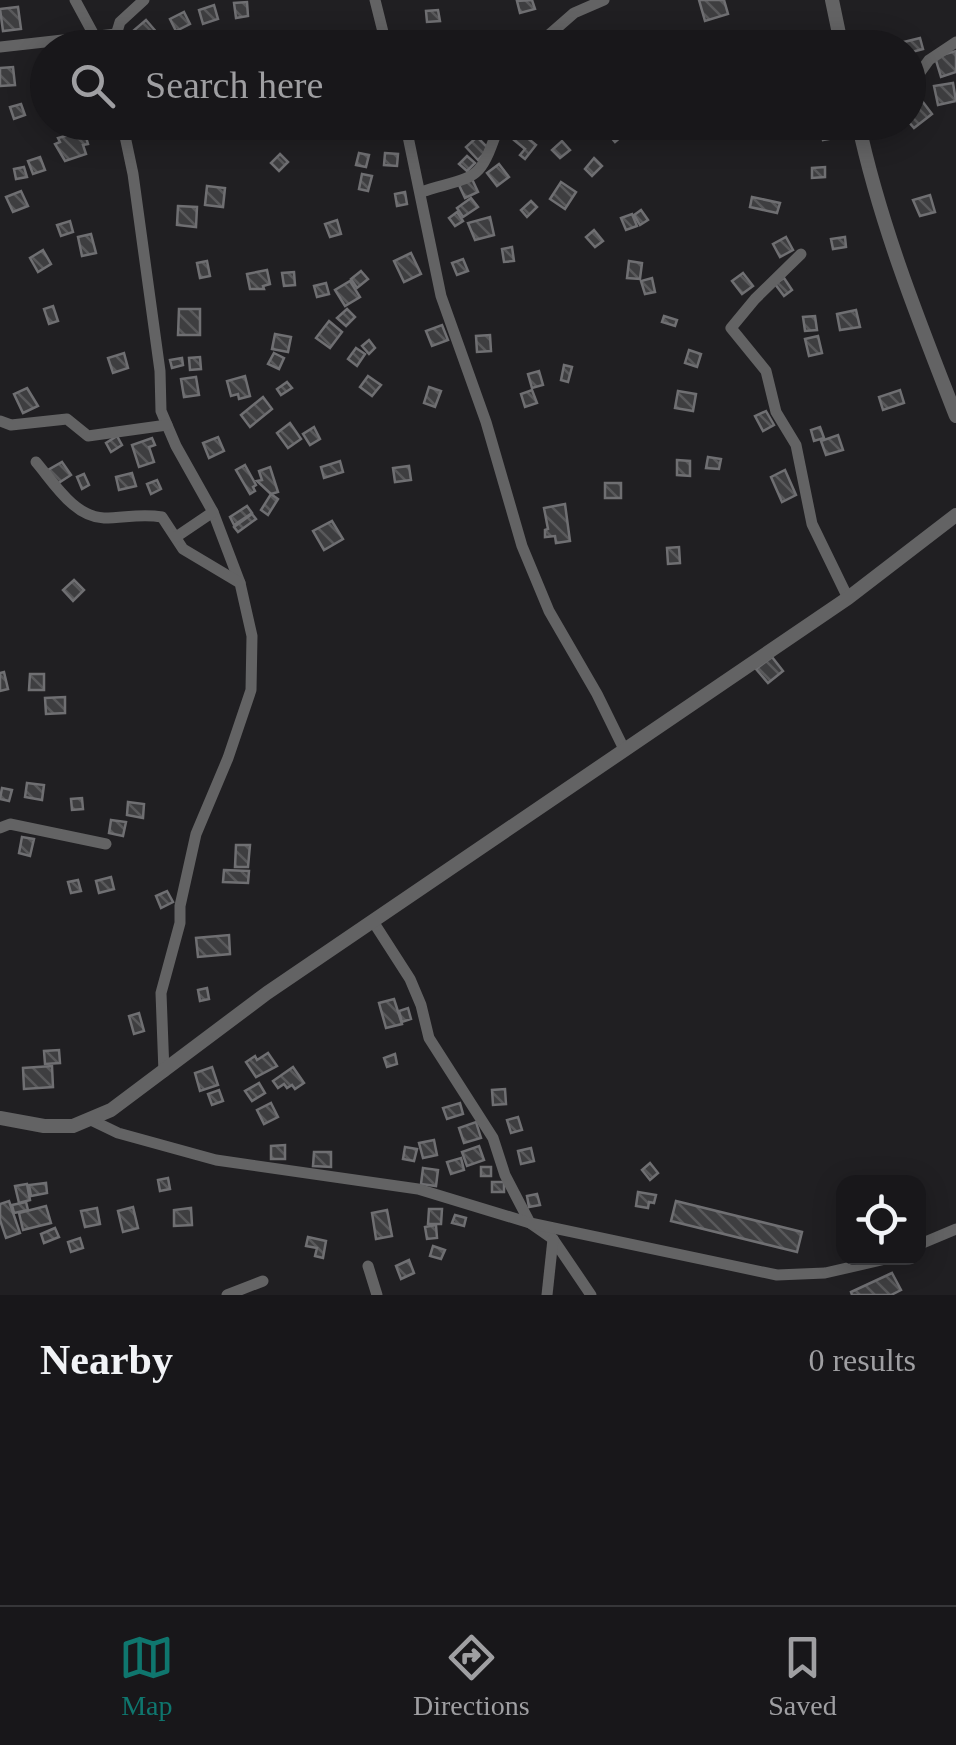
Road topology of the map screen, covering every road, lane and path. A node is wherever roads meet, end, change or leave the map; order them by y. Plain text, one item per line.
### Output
1 (75, 0) edge
2 (144, 0) edge
3 (376, 0) edge
4 (604, 0) edge
5 (832, 0) edge
6 (91, 30) edge
7 (117, 30) edge
8 (383, 30) edge
9 (555, 30) edge
10 (838, 30) edge
11 (956, 42) edge
12 (30, 46) edge
13 (0, 48) edge
14 (926, 64) edge
15 (126, 140) edge
16 (408, 140) edge
17 (493, 140) edge
18 (867, 140) edge
19 (421, 192) junction
20 (802, 254) dead end
21 (956, 416) edge
22 (0, 421) edge
23 (167, 425) junction
24 (36, 462) dead end
25 (213, 512) junction
26 (956, 515) edge
27 (176, 538) junction
28 (240, 583) junction
29 (848, 598) junction
30 (624, 749) junction
31 (0, 828) edge
32 (106, 844) dead end
33 (374, 923) junction
34 (164, 1072) junction
35 (0, 1118) edge
36 (92, 1120) junction
37 (530, 1223) junction
38 (956, 1229) edge
39 (553, 1239) junction
40 (926, 1242) edge
41 (860, 1265) edge
42 (368, 1266) dead end
43 (262, 1281) dead end
44 (227, 1295) edge
45 (377, 1295) edge
46 (547, 1295) edge
47 (591, 1295) edge

1 - 6 street
2 - 7 street
3 - 8 street
4 - 9 street
5 - 10 street
11 - 14 street
12 - 13 street
15 - 23 street
16 - 19 street
17 - 19 street
18 - 21 street
19 - 30 street
20 - 29 street
22 - 23 street
23 - 25 street
24 - 27 street
25 - 27 street
25 - 28 street
26 - 29 street
27 - 28 street
28 - 34 street
29 - 30 street
30 - 33 street
31 - 32 street
33 - 34 street
33 - 37 street
34 - 36 street
35 - 36 street
36 - 37 street
37 - 39 street
37 - 41 street
38 - 40 street
39 - 46 street
39 - 47 street
42 - 45 street
43 - 44 street

